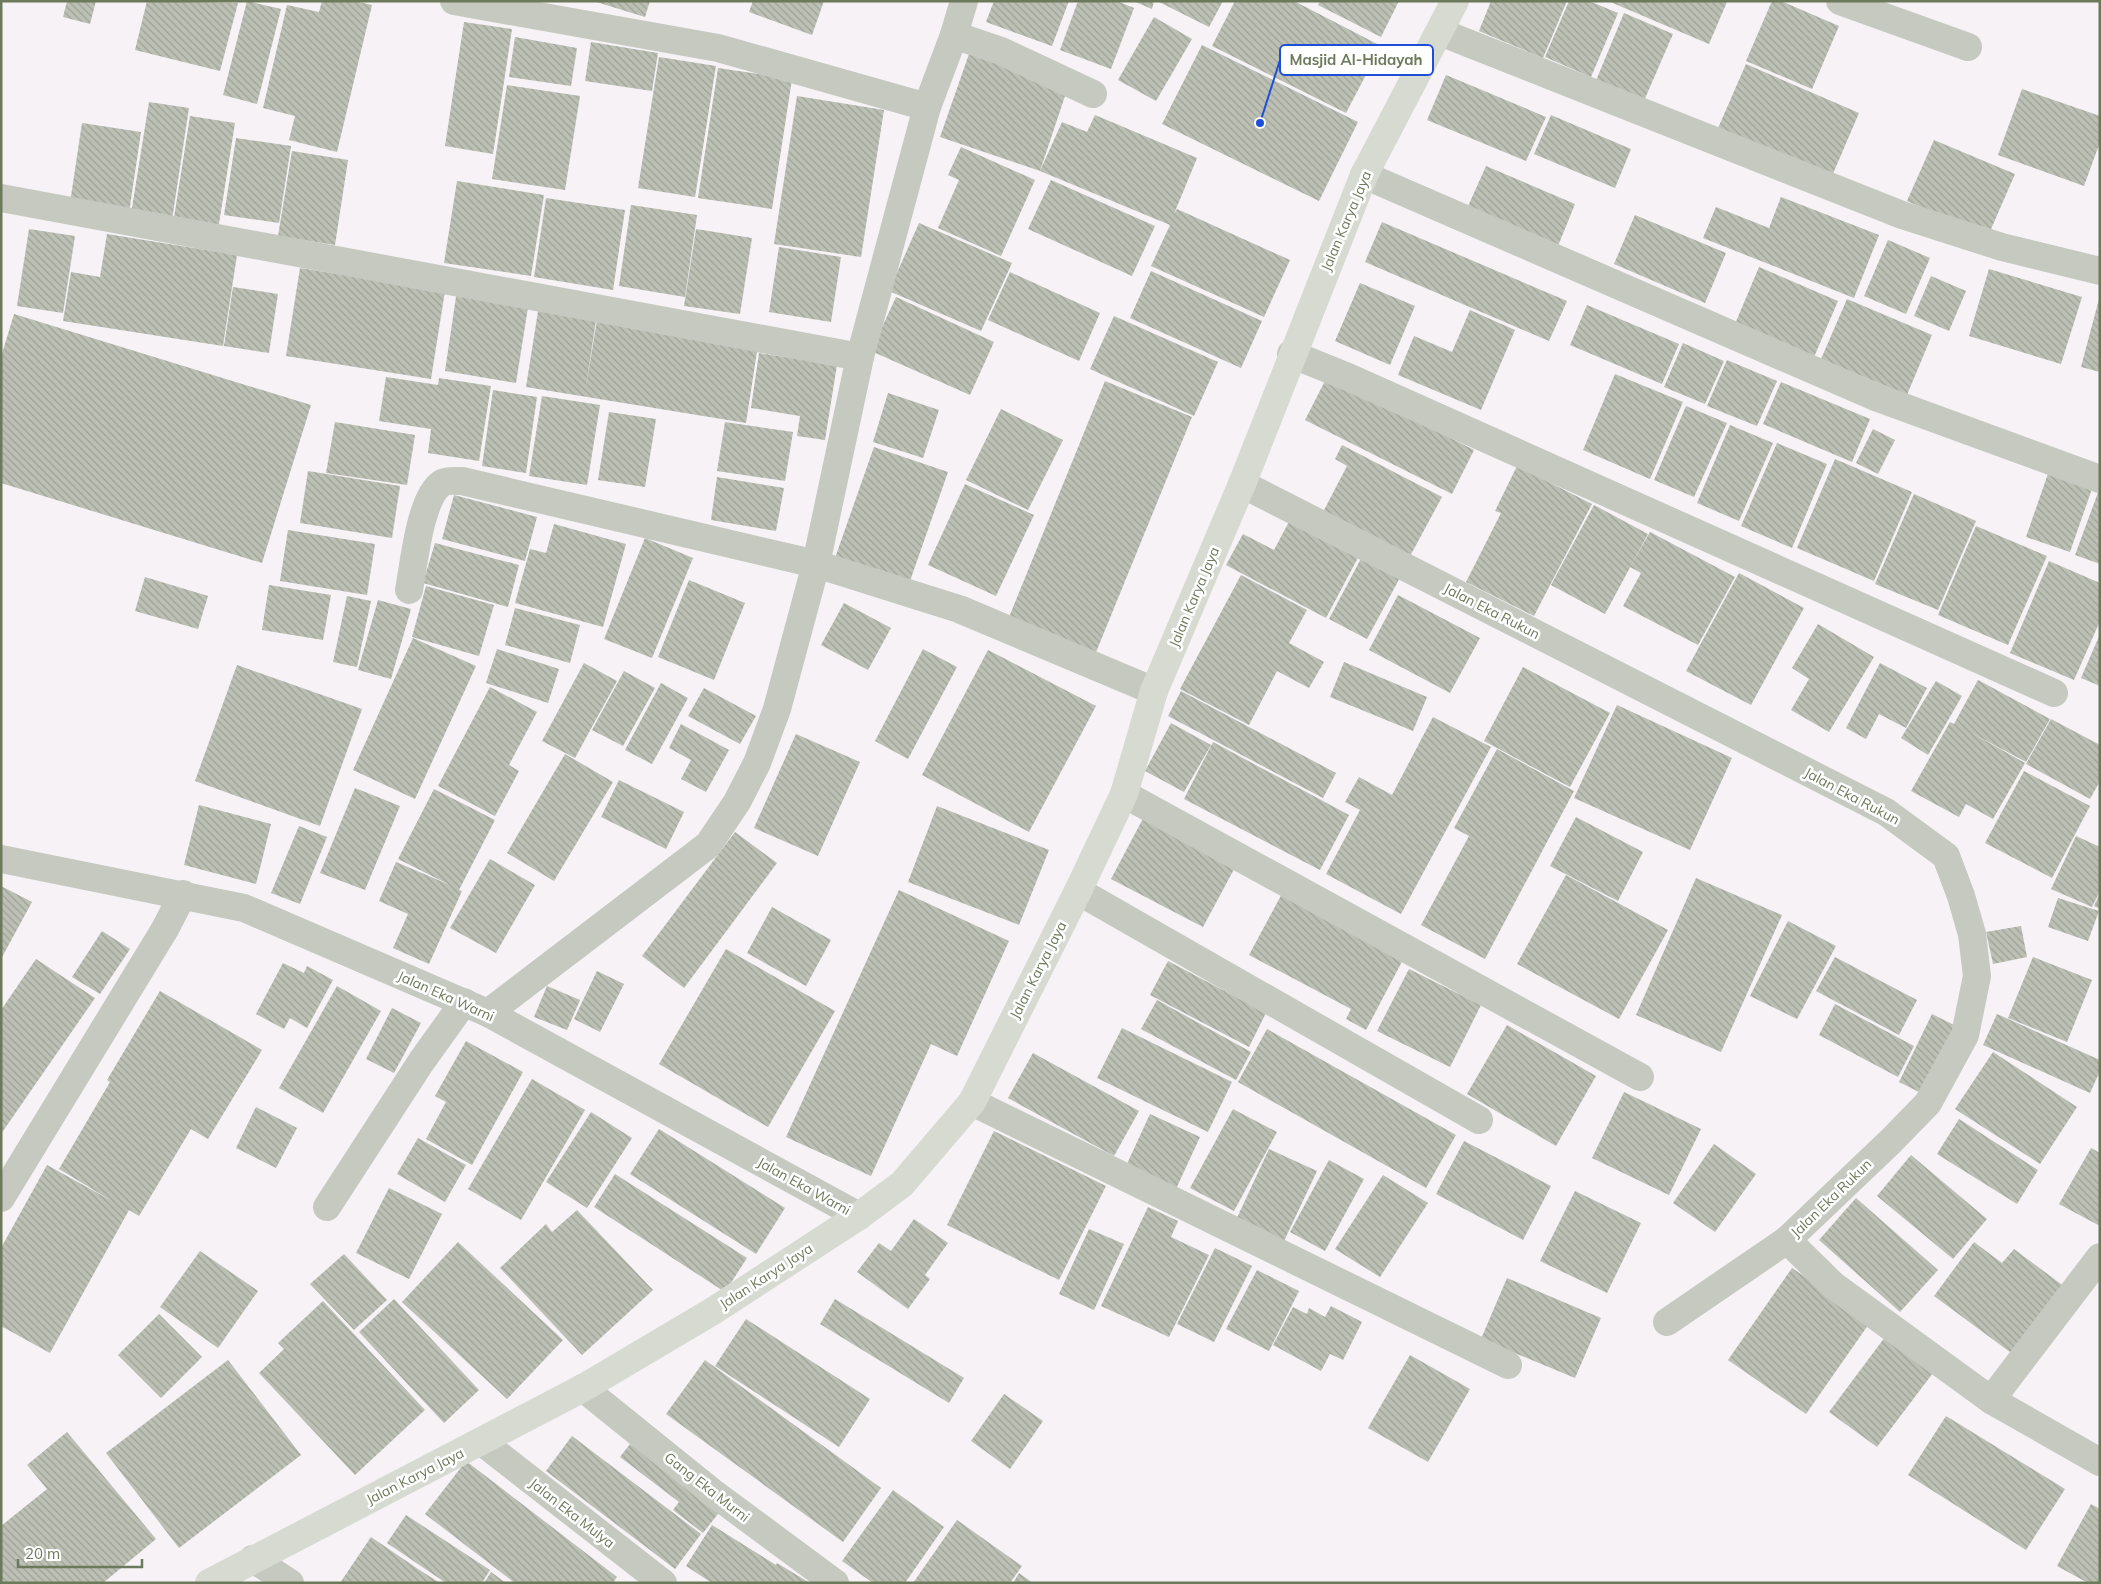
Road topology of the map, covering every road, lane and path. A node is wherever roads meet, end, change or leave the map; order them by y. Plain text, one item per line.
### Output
1 (454, 1) edge
2 (964, 1) edge
3 (1455, 1) edge
4 (1840, 1) edge
5 (1440, 32) junction
6 (954, 35) junction
7 (1968, 47) dead end
8 (1093, 94) dead end
9 (928, 107) junction
10 (1364, 175) junction
11 (1, 198) edge
12 (2100, 271) edge
13 (1292, 354) junction
14 (860, 357) junction
15 (2100, 480) edge
16 (1242, 484) junction
17 (816, 564) junction
18 (409, 590) dead end
19 (1154, 692) junction
20 (2054, 693) dead end
21 (1124, 794) junction
22 (1, 859) edge
23 (1078, 891) junction
24 (183, 894) junction
25 (464, 1002) junction
26 (488, 1013) junction
27 (1640, 1077) dead end
28 (972, 1102) junction
29 (1479, 1120) dead end
30 (1, 1198) edge
31 (328, 1207) dead end
32 (859, 1216) junction
33 (1787, 1240) junction
34 (2100, 1257) edge
35 (1667, 1322) dead end
36 (1508, 1364) dead end
37 (583, 1388) junction
38 (1991, 1400) junction
39 (482, 1442) junction
40 (2100, 1462) edge
41 (253, 1559) junction
42 (209, 1583) edge
43 (290, 1583) edge
44 (662, 1583) edge
45 (835, 1583) edge

1 - 9 street
2 - 6 street
3 - 5 main road, Jalan Karya Jaya
4 - 7 street
5 - 10 main road, Jalan Karya Jaya
5 - 12 street
6 - 8 street
6 - 9 street
9 - 14 street
10 - 13 main road, Jalan Karya Jaya
10 - 15 street
11 - 14 street
13 - 16 main road, Jalan Karya Jaya
13 - 20 street
14 - 17 street
16 - 19 main road, Jalan Karya Jaya
16 - 33 street, Jalan Eka Rukun
17 - 18 street
17 - 19 street
17 - 26 street
19 - 21 main road, Jalan Karya Jaya
21 - 23 main road, Jalan Karya Jaya
21 - 27 street
22 - 24 street, Jalan Eka Warni
23 - 28 main road, Jalan Karya Jaya
23 - 29 street
24 - 25 street, Jalan Eka Warni
24 - 30 street
25 - 26 street, Jalan Eka Warni
25 - 31 street
26 - 32 street, Jalan Eka Warni
28 - 32 main road, Jalan Karya Jaya
28 - 36 street
32 - 37 main road, Jalan Karya Jaya
33 - 35 street, Jalan Eka Rukun
33 - 38 street
34 - 38 street
37 - 39 main road, Jalan Karya Jaya
37 - 45 street, Gang Eka Murni
38 - 40 street
39 - 41 main road, Jalan Karya Jaya
39 - 44 street, Jalan Eka Mulya
41 - 42 main road, Jalan Karya Jaya
41 - 43 street

